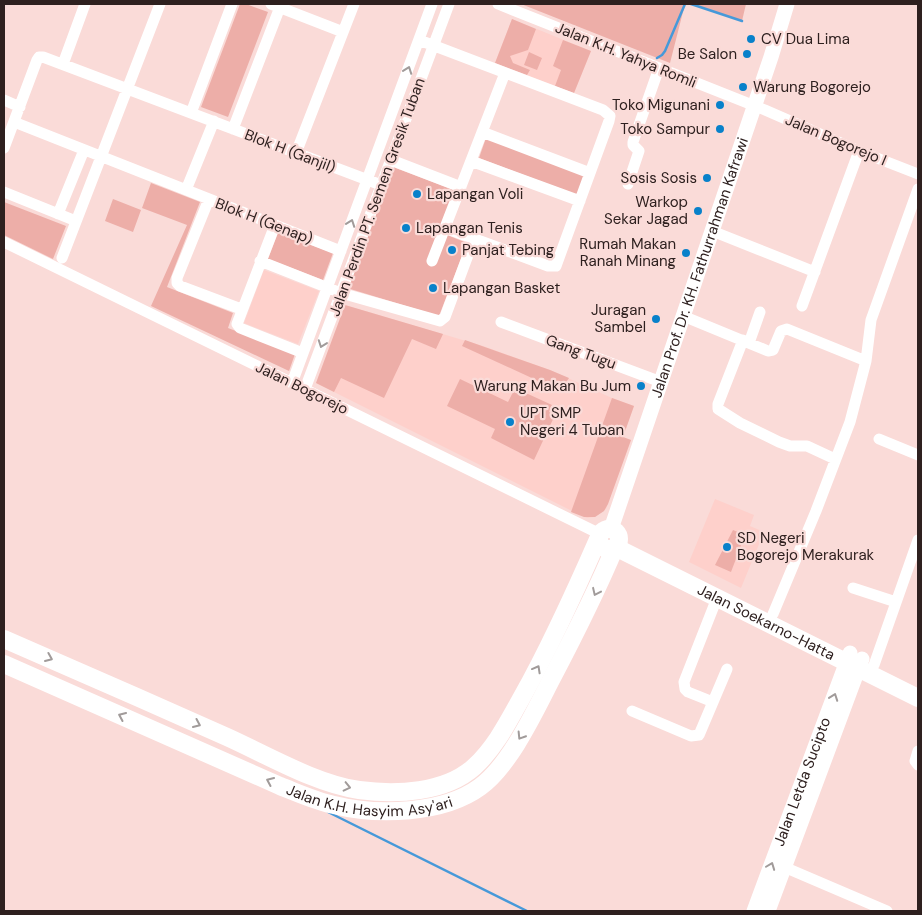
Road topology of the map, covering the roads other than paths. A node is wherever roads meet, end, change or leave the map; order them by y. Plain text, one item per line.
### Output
1 (85, 4) edge
2 (160, 4) edge
3 (232, 4) edge
4 (354, 4) edge
5 (432, 4) edge
6 (498, 4) edge
7 (786, 4) edge
8 (276, 6) edge
9 (448, 7) edge
10 (343, 32) junction
11 (419, 40) junction
12 (433, 46) junction
13 (63, 64) junction
14 (659, 68) junction
15 (505, 73) junction
16 (127, 89) junction
17 (4, 100) edge
18 (754, 106) junction
19 (20, 107) junction
20 (191, 113) junction
21 (214, 122) junction
22 (10, 125) edge
23 (234, 129) junction
24 (482, 132) junction
25 (4, 148) edge
26 (84, 150) junction
27 (859, 151) junction
28 (296, 153) junction
29 (101, 156) junction
30 (391, 160) junction
31 (471, 160) junction
32 (590, 173) junction
33 (918, 174) edge
34 (367, 180) junction
35 (628, 184) dead end
36 (381, 185) junction
37 (461, 187) junction
38 (918, 189) edge
39 (186, 190) junction
40 (4, 192) edge
41 (209, 199) junction
42 (580, 202) junction
43 (58, 214) junction
44 (76, 221) junction
45 (275, 225) junction
46 (445, 228) junction
47 (712, 231) junction
48 (474, 239) junction
49 (4, 242) edge
50 (341, 251) junction
51 (62, 258) dead end
52 (260, 261) junction
53 (432, 261) dead end
54 (815, 272) junction
55 (328, 287) junction
56 (341, 293) junction
57 (802, 306) dead end
58 (242, 309) junction
59 (760, 312) dead end
60 (683, 316) junction
61 (501, 322) dead end
62 (746, 342) junction
63 (303, 353) junction
64 (866, 361) junction
65 (661, 382) junction
66 (292, 383) junction
67 (305, 389) junction
68 (879, 440) dead end
69 (918, 455) edge
70 (835, 459) junction
71 (609, 536) junction
72 (918, 542) edge
73 (853, 588) dead end
74 (712, 591) junction
75 (896, 602) junction
76 (773, 614) junction
77 (4, 639) edge
78 (4, 653) edge
79 (858, 662) junction
80 (4, 664) edge
81 (727, 669) dead end
82 (24, 672) junction
83 (918, 687) edge
84 (918, 698) edge
85 (713, 702) junction
86 (632, 712) dead end
87 (918, 751) edge
88 (918, 765) edge
89 (405, 791) junction
90 (406, 811) junction
91 (784, 867) junction
92 (754, 911) edge
93 (768, 911) edge
94 (887, 911) edge

1 - 13 street
2 - 16 street
3 - 20 street
4 - 10 street
5 - 9 street
5 - 11 street, Jalan Perdin PT. Semen Gresik Tuban
6 - 14 street, Jalan K.H. Yahya Romli
7 - 18 main road, Jalan Prof. Dr. KH. Fathurrahman Kafrawi
8 - 10 street
8 - 23 street
9 - 12 street, Jalan Perdin PT. Semen Gresik Tuban
10 - 28 street
11 - 12 street
34 -> 11 street, Jalan Perdin PT. Semen Gresik Tuban
12 - 15 street
12 - 30 street, Jalan Perdin PT. Semen Gresik Tuban
13 - 16 street, Blok H (Ganjil)
13 - 19 street, Blok H (Ganjil)
14 - 18 street, Jalan K.H. Yahya Romli
14 - 35 street
15 - 24 street
15 - 32 street
16 - 20 street, Blok H (Ganjil)
16 - 29 street
17 - 19 street
18 - 27 street, Jalan Bogorejo I
18 - 47 main road, Jalan Prof. Dr. KH. Fathurrahman Kafrawi
19 - 22 street
20 - 21 street, Blok H (Ganjil)
21 - 23 street, Blok H (Ganjil)
21 - 39 street
22 - 25 street
22 - 26 street, Blok H (Genap)
23 - 28 street, Blok H (Ganjil)
24 - 31 street
24 - 32 street
26 - 29 street, Blok H (Genap)
26 - 43 street
27 - 33 street, Jalan Bogorejo I
27 - 54 street
28 - 34 street, Blok H (Ganjil)
29 - 39 street, Blok H (Genap)
29 - 44 street
30 - 36 street, Jalan Perdin PT. Semen Gresik Tuban
30 - 37 street
31 - 37 street
31 - 42 street
32 - 42 street
34 - 36 street, Blok H (Ganjil)
50 -> 34 street, Jalan Perdin PT. Semen Gresik Tuban
36 - 56 street, Jalan Perdin PT. Semen Gresik Tuban
37 - 46 street
38 - 64 street
39 - 41 street, Blok H (Genap)
40 - 43 street
41 - 45 street, Blok H (Genap)
41 - 58 street
42 - 48 street
43 - 44 street
44 - 51 street
45 - 50 street, Blok H (Genap)
45 - 52 street
46 - 48 street
46 - 53 street
47 - 54 street
47 - 60 main road, Jalan Prof. Dr. KH. Fathurrahman Kafrawi
48 - 56 street
49 - 66 street, Jalan Bogorejo
50 - 55 street, Jalan Perdin PT. Semen Gresik Tuban
52 - 55 street
52 - 58 street
54 - 57 street
55 - 56 street
55 - 63 street, Jalan Perdin PT. Semen Gresik Tuban
56 -> 67 street, Jalan Perdin PT. Semen Gresik Tuban
58 - 63 street
59 - 62 street
60 - 62 street
60 - 65 main road, Jalan Prof. Dr. KH. Fathurrahman Kafrawi
61 - 65 street, Gang Tugu
62 - 64 street
62 - 70 street
63 - 66 street, Jalan Perdin PT. Semen Gresik Tuban
64 - 70 street
65 - 71 main road, Jalan Prof. Dr. KH. Fathurrahman Kafrawi
66 - 67 street, Jalan Bogorejo
67 - 71 street, Jalan Bogorejo
68 - 69 street
70 - 76 street
71 - 74 highway, Jalan Soekarno-Hatta
89 -> 71 highway, Jalan K.H. Hasyim Asy'ari
71 -> 90 highway, Jalan K.H. Hasyim Asy'ari
72 - 75 street
73 - 75 street
74 - 76 highway, Jalan Soekarno-Hatta
74 - 79 highway, Jalan Soekarno-Hatta
74 - 85 street
75 - 79 street
76 - 79 highway, Jalan Soekarno-Hatta
77 -> 89 highway, Jalan K.H. Hasyim Asy'ari
78 - 82 highway
79 - 83 highway, Jalan Soekarno-Hatta
79 - 84 highway, Jalan Soekarno-Hatta
79 - 91 main road, Jalan Letda Sucipto
92 -> 79 main road, Jalan Letda Sucipto
80 - 82 highway, Jalan K.H. Hasyim Asy'ari
81 - 85 street
90 -> 82 highway, Jalan K.H. Hasyim Asy'ari
85 - 86 street
87 - 88 street
89 - 90 highway
91 - 93 main road, Jalan Letda Sucipto
91 - 94 street

